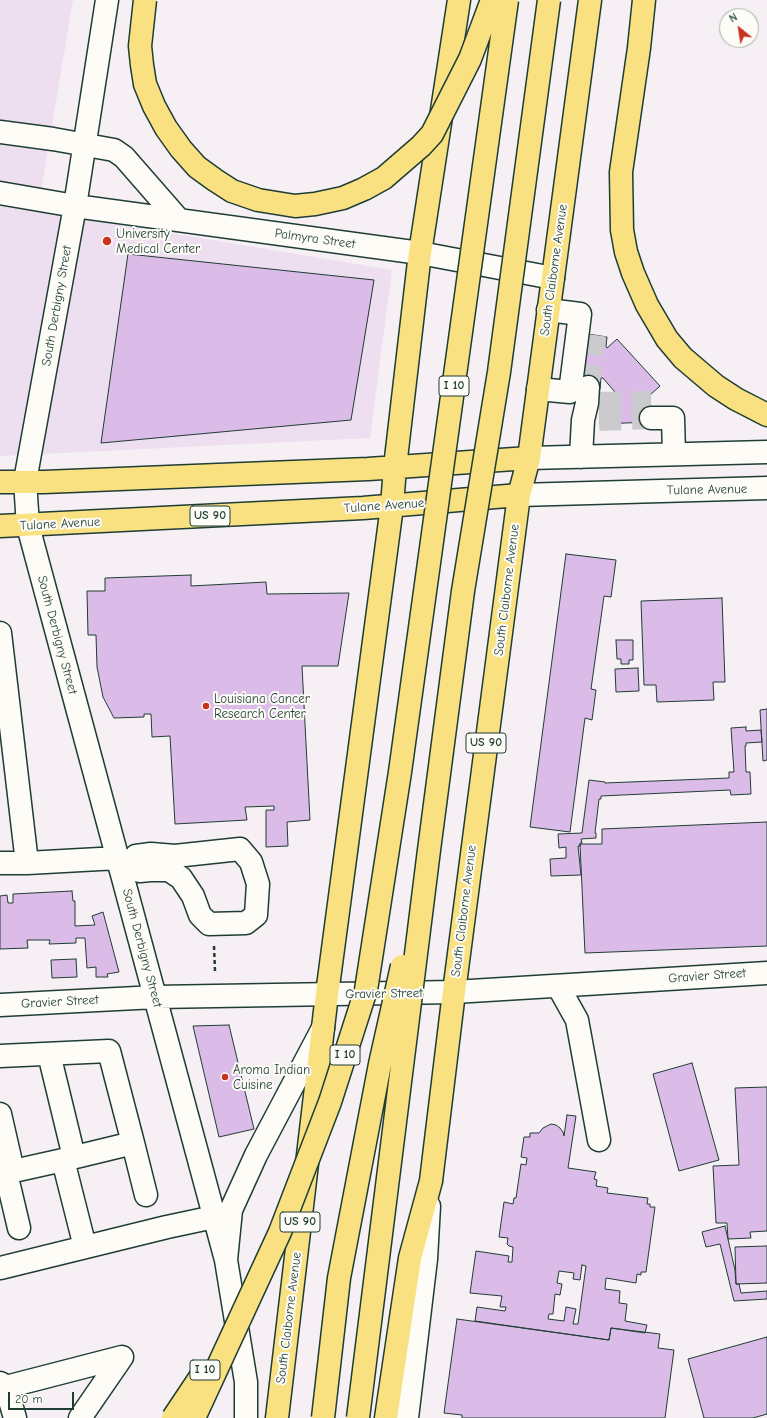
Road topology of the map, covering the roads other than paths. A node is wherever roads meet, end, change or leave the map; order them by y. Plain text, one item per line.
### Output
1 (107, 0) edge
2 (145, 0) edge
3 (459, 0) edge
4 (492, 0) edge
5 (507, 0) edge
6 (549, 0) edge
7 (590, 0) edge
8 (644, 0) edge
9 (0, 132) edge
10 (85, 144) junction
11 (0, 193) edge
12 (75, 206) junction
13 (179, 220) junction
14 (420, 253) junction
15 (553, 278) junction
16 (548, 310) junction
17 (580, 314) junction
18 (595, 335) tunnel mouth
19 (538, 389) junction
20 (588, 404) junction
21 (651, 410) tunnel mouth
22 (767, 415) edge
23 (767, 452) edge
24 (674, 454) junction
25 (581, 457) junction
26 (530, 458) junction
27 (395, 467) junction
28 (25, 481) junction
29 (0, 482) edge
30 (767, 488) edge
31 (519, 494) junction
32 (392, 506) junction
33 (0, 526) edge
34 (28, 526) junction
35 (0, 633) edge
36 (429, 850) junction
37 (0, 863) edge
38 (27, 863) junction
39 (122, 863) junction
40 (767, 973) edge
41 (558, 986) junction
42 (454, 992) junction
43 (327, 994) junction
44 (156, 997) junction
45 (0, 1005) edge
46 (323, 1026) junction
47 (48, 1054) junction
48 (0, 1056) edge
49 (0, 1114) edge
50 (599, 1140) dead end
51 (133, 1143) junction
52 (69, 1158) junction
53 (6, 1173) edge
54 (431, 1181) junction
55 (146, 1195) dead end
56 (214, 1217) junction
57 (19, 1228) dead end
58 (85, 1247) junction
59 (226, 1260) junction
60 (0, 1268) edge
61 (237, 1323) junction
62 (3, 1385) edge
63 (15, 1418) edge
64 (80, 1418) edge
65 (173, 1418) edge
66 (194, 1418) edge
67 (246, 1418) edge
68 (277, 1418) edge
69 (323, 1418) edge
70 (358, 1418) edge
71 (386, 1418) edge
72 (407, 1418) edge

1 - 10 street, South Derbigny Street
2 - 4 main road, bridge
3 - 14 main road, South Claiborne Avenue
5 - 61 main road, I 10, bridge
6 - 36 main road, bridge
7 - 15 main road, South Claiborne Avenue
8 - 22 main road
9 - 10 street
10 - 12 street, South Derbigny Street
10 - 13 street
11 - 12 street, Palmyra Street
12 - 13 street, Palmyra Street
12 - 28 street, South Derbigny Street
13 - 14 street, Palmyra Street
14 - 15 street, Palmyra Street
14 - 27 main road, South Claiborne Avenue
15 - 16 main road, South Claiborne Avenue
16 - 17 street
16 - 19 main road, South Claiborne Avenue
17 - 18 street
17 - 20 street
19 - 20 street
19 - 26 main road, South Claiborne Avenue
20 - 25 street
21 - 24 street
23 - 24 street
24 - 25 street
25 - 26 street
26 - 27 main road
26 - 31 main road, South Claiborne Avenue / US 90
27 - 28 main road
27 - 32 main road, South Claiborne Avenue
28 - 29 main road
28 - 34 street, South Derbigny Street
30 - 31 street, Tulane Avenue
31 - 32 main road, Tulane Avenue
31 - 42 main road, South Claiborne Avenue / US 90
32 - 34 main road, Tulane Avenue / US 90
32 - 43 main road, South Claiborne Avenue / US 90
33 - 34 main road, Tulane Avenue / US 90
34 - 39 street, South Derbigny Street
35 - 38 street
36 - 69 main road, bridge
36 - 70 main road, bridge
37 - 38 street
38 - 39 street
39 - 39 street
39 - 44 street, South Derbigny Street
40 - 41 street, Gravier Street
41 - 42 street, Gravier Street
41 - 50 street
42 - 43 street, Gravier Street
42 - 54 main road, South Claiborne Avenue / US 90
43 - 44 street, Gravier Street
43 - 46 main road, South Claiborne Avenue / US 90
44 - 45 street, Gravier Street
44 - 56 street, South Derbigny Street
46 - 59 street, South Claiborne Avenue
46 - 68 main road, South Claiborne Avenue / US 90
47 - 48 street
47 - 51 street
47 - 52 street
49 - 53 street
51 - 52 street
51 - 55 street
52 - 53 street
52 - 58 street
53 - 57 street
54 - 71 main road, South Claiborne Avenue / US 90
54 - 72 street, South Claiborne Avenue
56 - 58 street
56 - 59 street, South Derbigny Street
58 - 60 street
59 - 67 street, South Claiborne Avenue
61 - 65 main road, I 10, bridge
61 - 66 main road, bridge
62 - 63 street
62 - 64 street

